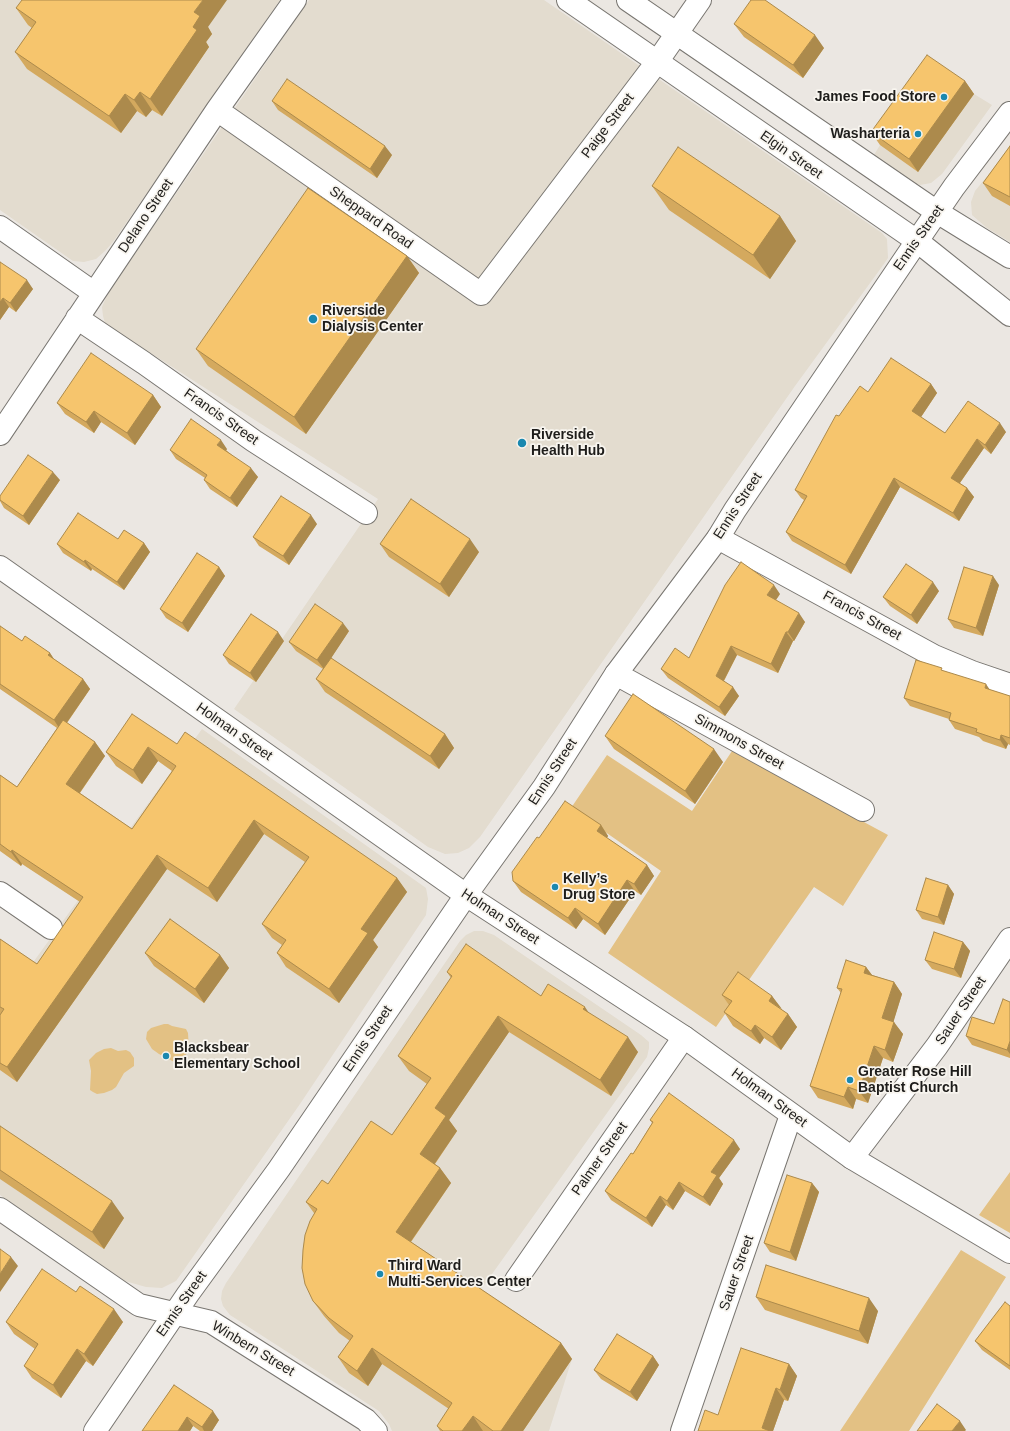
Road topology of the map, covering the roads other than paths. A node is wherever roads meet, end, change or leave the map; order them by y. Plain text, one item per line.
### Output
1 (295, 0) edge
2 (568, 0) edge
3 (628, 0) edge
4 (700, 0) edge
5 (677, 34) junction
6 (657, 62) junction
7 (217, 110) junction
8 (1010, 113) edge
9 (937, 212) junction
10 (0, 227) edge
11 (917, 241) junction
12 (513, 251) joint
13 (1010, 257) edge
14 (94, 292) junction
15 (1010, 315) edge
16 (77, 318) junction
17 (0, 434) edge
18 (366, 513) dead end
19 (718, 538) junction
20 (0, 567) edge
21 (616, 674) junction
22 (1010, 685) edge
23 (863, 810) dead end
24 (0, 893) edge
25 (466, 895) junction
26 (51, 928) dead end
27 (1010, 939) edge
28 (684, 1037) junction
29 (791, 1115) junction
30 (852, 1158) junction
31 (0, 1209) edge
32 (1010, 1252) edge
33 (516, 1280) dead end
34 (175, 1313) junction
35 (95, 1431) edge
36 (376, 1431) edge
37 (682, 1431) edge

1 - 7 street, Delano Street
2 - 6 street, Elgin Street
3 - 5 street
4 - 5 street, Paige Street
5 - 6 street, Paige Street
5 - 9 street
6 - 11 street, Elgin Street
6 - 12 street, Paige Street
7 - 12 street, Sheppard Road
7 - 14 street, Delano Street
8 - 9 street, Ennis Street
9 - 11 street, Ennis Street
9 - 13 street
10 - 14 street
11 - 15 street, Elgin Street
11 - 19 street, Ennis Street
14 - 16 street, Delano Street
16 - 17 street, Delano Street
16 - 18 street, Francis Street
19 - 21 street, Ennis Street
19 - 22 street, Francis Street
20 - 25 street, Holman Street
21 - 23 street, Simmons Street
21 - 25 street, Ennis Street
24 - 26 street
25 - 28 street, Holman Street
25 - 34 street, Ennis Street
27 - 30 street, Sauer Street
28 - 29 street, Holman Street
28 - 33 street, Palmer Street
29 - 30 street, Holman Street
29 - 37 street, Sauer Street
30 - 32 street, Holman Street
31 - 34 street, Winbern Street
34 - 35 street, Ennis Street
34 - 36 street, Winbern Street

